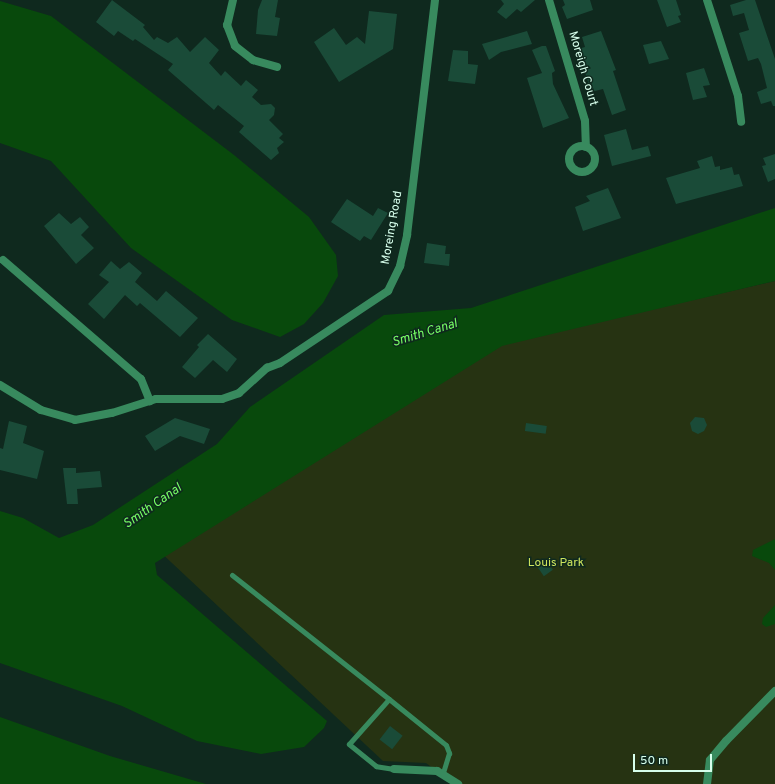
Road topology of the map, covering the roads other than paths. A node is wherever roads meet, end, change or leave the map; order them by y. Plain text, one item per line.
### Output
1 (233, 0) edge
2 (435, 0) edge
3 (549, 0) edge
4 (707, 0) edge
5 (277, 67) dead end
6 (741, 122) dead end
7 (586, 147) dead end
8 (2, 260) dead end
9 (0, 385) edge
10 (150, 400) junction
11 (232, 576) dead end
12 (775, 691) edge
13 (389, 699) junction
14 (394, 769) joint
15 (443, 773) junction
16 (458, 784) edge
17 (707, 784) edge

1 - 5 street
2 - 10 street, Moreing Road
3 - 7 street, Moreigh Court
4 - 6 street
8 - 10 street
9 - 10 street, Moreing Road
11 - 13 lane
12 - 17 street
13 - 14 lane
13 - 15 lane
14 - 15 street
15 - 16 street

